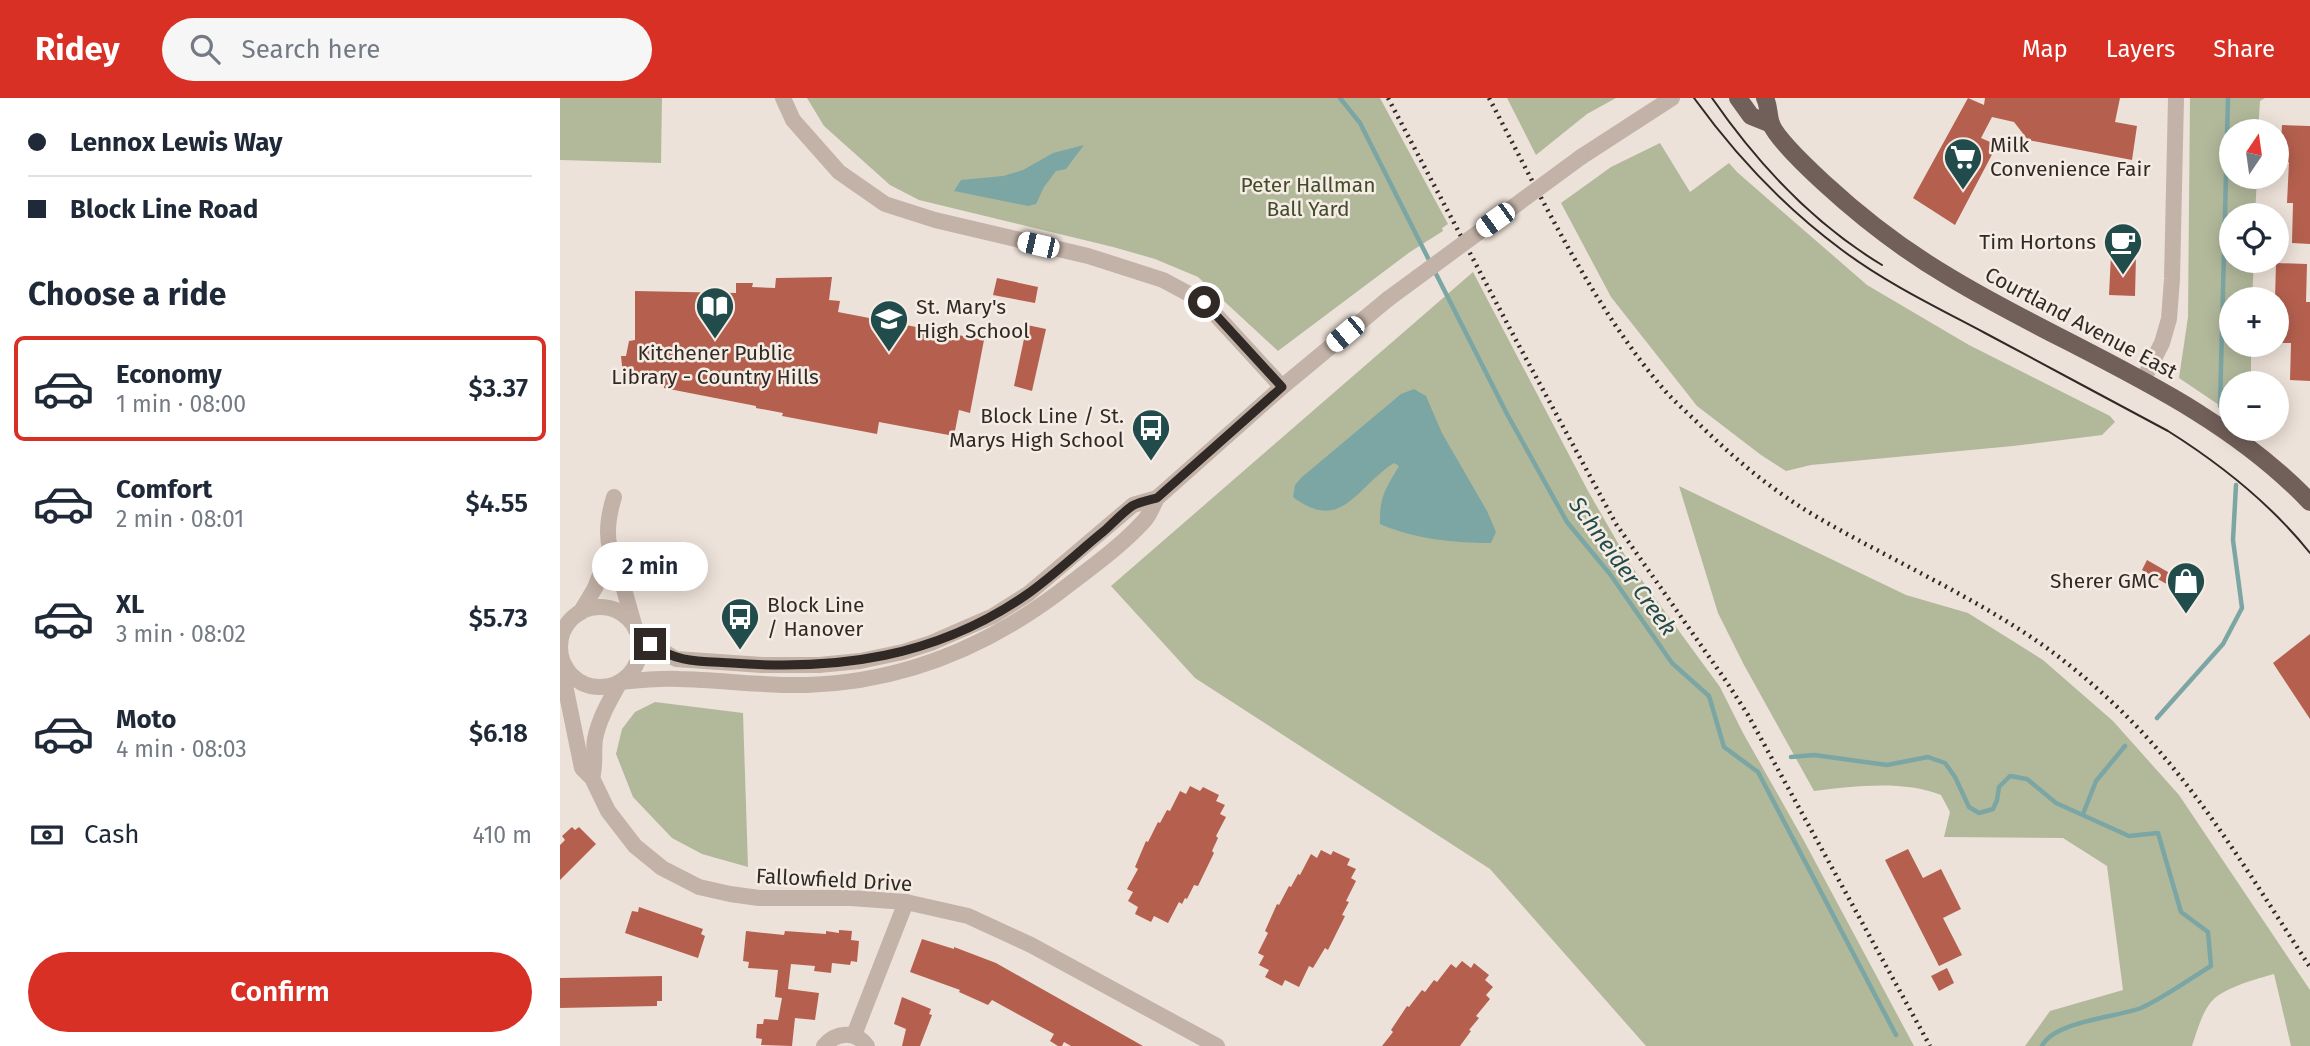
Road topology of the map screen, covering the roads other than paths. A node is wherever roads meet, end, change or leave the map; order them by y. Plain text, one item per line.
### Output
1 (783, 98) edge
2 (1672, 98) edge
3 (1738, 98) edge
4 (1765, 98) edge
5 (2176, 98) edge
6 (1771, 124) junction
7 (2143, 380) junction
8 (1282, 387) junction
9 (614, 497) dead end
10 (1157, 498) junction
11 (2310, 502) edge
12 (609, 552) junction
13 (580, 613) junction
14 (560, 614) edge
15 (635, 628) junction
16 (563, 665) edge
17 (620, 682) junction
18 (593, 778) junction
19 (906, 902) junction
20 (854, 1035) junction
21 (824, 1046) edge
22 (867, 1046) edge
23 (1217, 1046) edge

1 - 8 street
2 - 8 street, bridge
3 - 6 main road, Courtland Avenue East
4 - 6 main road, Courtland Avenue East
5 - 7 street
6 - 7 main road, Courtland Avenue East
7 - 11 main road, Courtland Avenue East
8 - 10 street
9 - 12 street
10 - 15 street
10 - 17 street
12 - 13 street
12 - 15 street
13 - 14 street
13 - 15 street
13 - 16 street
15 - 17 street
16 - 17 street
16 - 18 street, Fallowfield Drive
17 - 18 street, Fallowfield Drive
18 - 19 street, Fallowfield Drive
19 - 20 street
19 - 23 street, Fallowfield Drive
20 - 21 street
20 - 22 street

